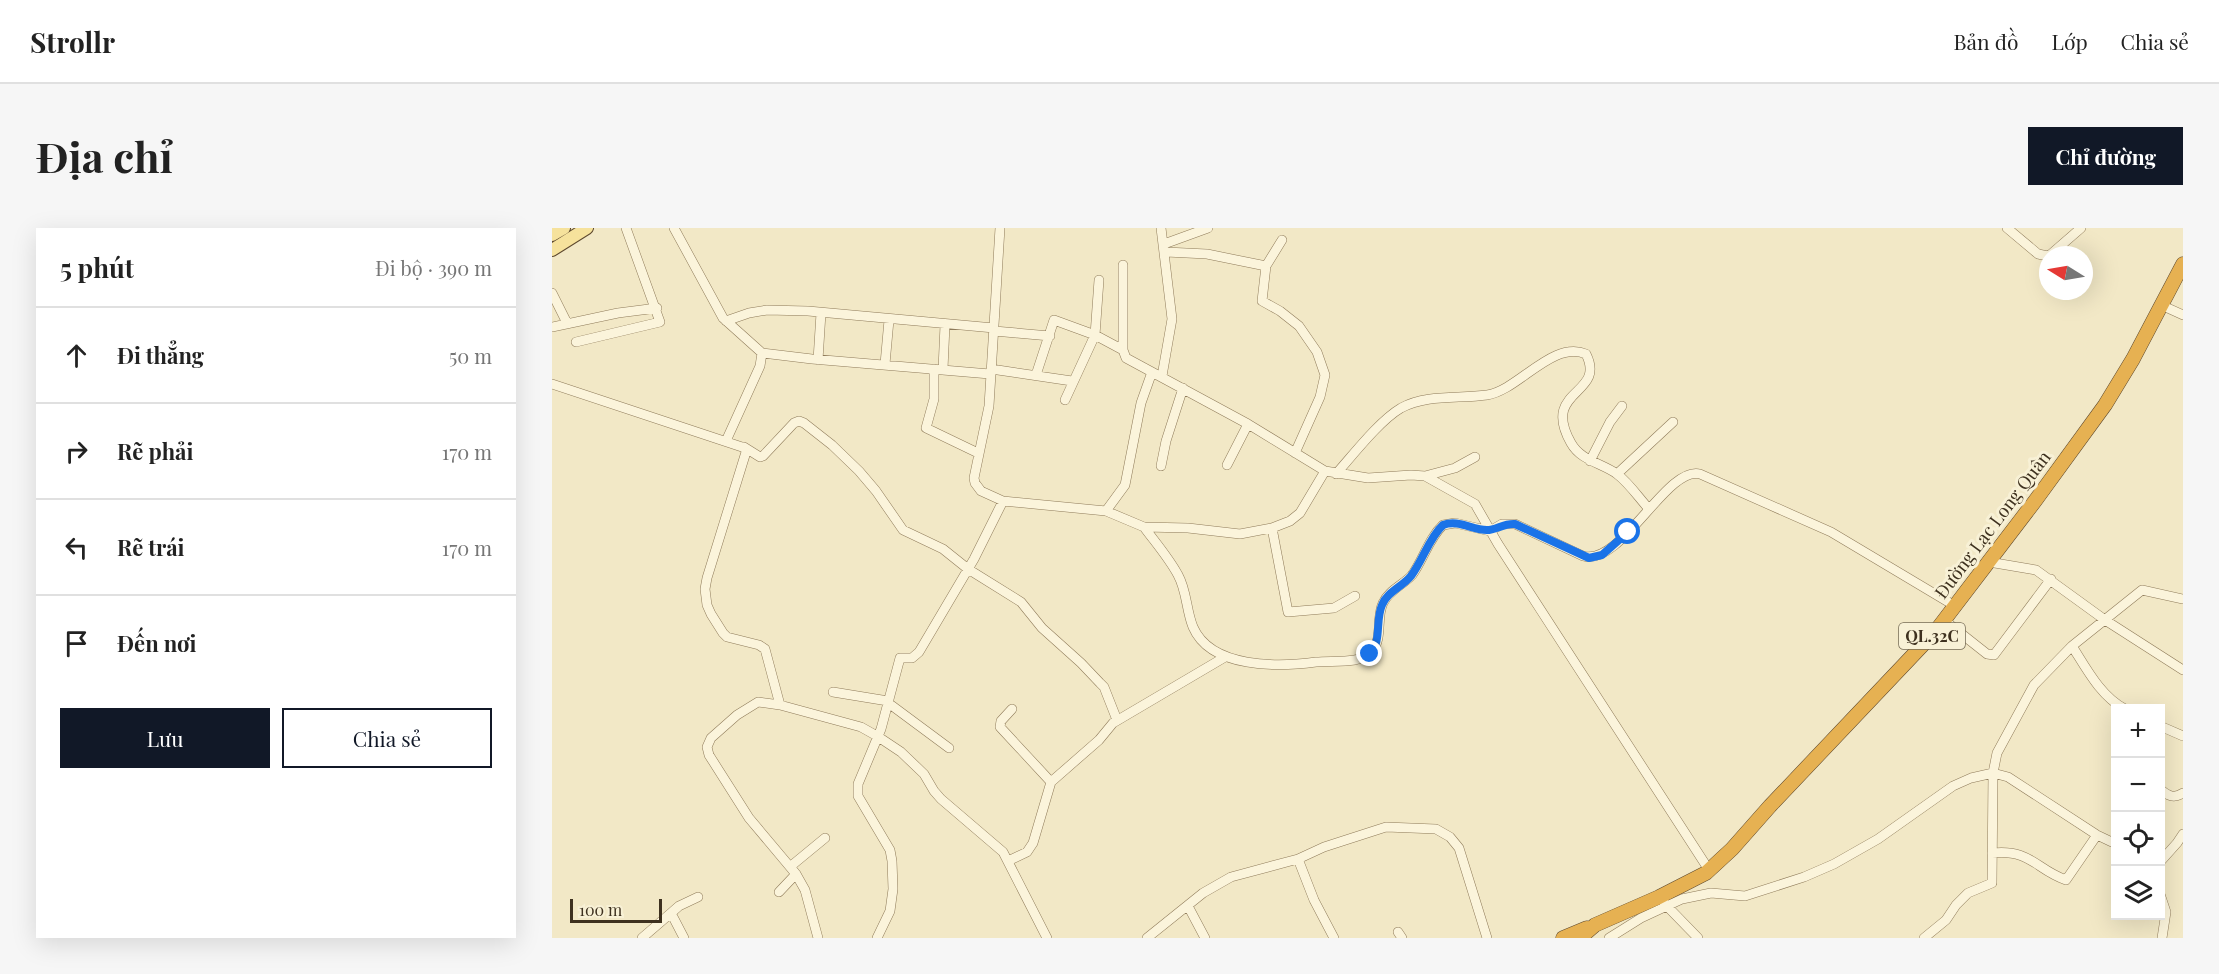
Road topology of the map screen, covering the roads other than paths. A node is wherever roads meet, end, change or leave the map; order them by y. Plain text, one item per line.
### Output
1 (587, 228) edge
2 (626, 228) edge
3 (674, 228) edge
4 (1000, 228) edge
5 (1161, 228) edge
6 (1208, 228) edge
7 (2007, 228) edge
8 (2081, 228) edge
9 (1282, 240) dead end
10 (2060, 246) edge
11 (1165, 248) junction
12 (552, 250) edge
13 (2039, 254) edge
14 (2183, 264) edge
15 (1123, 265) dead end
16 (1266, 266) junction
17 (1099, 280) dead end
18 (552, 293) edge
19 (2161, 305) junction
20 (657, 308) junction
21 (821, 313) junction
22 (2183, 315) edge
23 (889, 320) junction
24 (726, 321) junction
25 (567, 323) junction
26 (945, 325) junction
27 (552, 327) edge
28 (994, 330) junction
29 (1095, 335) junction
30 (1050, 336) junction
31 (576, 342) dead end
32 (1123, 350) junction
33 (762, 353) junction
34 (818, 360) junction
35 (885, 364) junction
36 (938, 369) junction
37 (991, 371) junction
38 (1152, 372) junction
39 (1036, 375) junction
40 (1162, 376) junction
41 (1072, 381) junction
42 (552, 384) edge
43 (1183, 388) junction
44 (1065, 400) dead end
45 (1622, 406) dead end
46 (1673, 422) dead end
47 (1248, 424) junction
48 (726, 441) junction
49 (744, 447) junction
50 (978, 453) junction
51 (1295, 453) junction
52 (1475, 457) dead end
53 (1590, 461) junction
54 (1227, 465) dead end
55 (1161, 466) dead end
56 (1325, 471) junction
57 (1336, 474) junction
58 (1617, 474) junction
59 (1425, 476) junction
60 (1003, 501) junction
61 (1649, 508) junction
62 (1106, 511) junction
63 (1144, 527) junction
64 (1272, 528) junction
65 (1490, 531) junction
66 (1989, 562) junction
67 (968, 569) junction
68 (2051, 579) junction
69 (1354, 596) dead end
70 (2183, 599) edge
71 (1955, 606) junction
72 (1944, 620) junction
73 (2105, 620) junction
74 (2072, 646) junction
75 (1225, 657) junction
76 (2183, 670) edge
77 (833, 692) dead end
78 (888, 702) junction
79 (2116, 704) edge
80 (780, 705) junction
81 (1012, 709) dead end
82 (1117, 720) junction
83 (2165, 728) edge
84 (877, 736) junction
85 (2183, 736) edge
86 (949, 748) dead end
87 (1993, 773) junction
88 (1051, 782) junction
89 (2165, 793) edge
90 (2183, 793) edge
91 (2183, 834) edge
92 (2097, 835) junction
93 (825, 838) dead end
94 (2111, 842) edge
95 (1992, 853) junction
96 (2165, 857) edge
97 (1298, 859) junction
98 (1008, 861) junction
99 (793, 870) junction
100 (1709, 870) junction
101 (1695, 880) junction
102 (779, 892) dead end
103 (1710, 893) junction
104 (698, 897) dead end
105 (1663, 901) junction
106 (1188, 906) junction
107 (671, 914) junction
108 (2165, 920) edge
109 (1595, 925) junction
110 (1615, 936) edge
111 (642, 938) edge
112 (684, 938) edge
113 (818, 938) edge
114 (877, 938) edge
115 (1047, 938) edge
116 (1147, 938) edge
117 (1206, 938) edge
118 (1334, 938) edge
119 (1487, 938) edge
120 (1563, 938) edge
121 (1580, 938) edge
122 (1586, 938) edge
123 (1698, 938) edge
124 (1924, 938) edge
125 (2162, 938) edge

1 - 12 main road
2 - 20 street
3 - 24 street
4 - 28 street
5 - 11 street
6 - 11 street
7 - 13 street
8 - 10 street
9 - 16 street
11 - 16 street
11 - 40 street
14 - 19 highway, Đường Lạc Long Quân / QL.32C
15 - 32 street
16 - 51 street
17 - 29 street
18 - 25 street
19 - 22 street
19 - 66 highway, Đường Lạc Long Quân / QL.32C
20 - 25 street
20 - 31 street
21 - 23 street
21 - 24 street
21 - 34 street
23 - 26 street
23 - 35 street
24 - 33 street
25 - 27 street
26 - 28 street
26 - 36 street
28 - 30 street
28 - 37 street
29 - 30 street
29 - 32 street
29 - 41 street
30 - 39 street
32 - 38 street
33 - 34 street
33 - 48 street
34 - 35 street
35 - 36 street
36 - 37 street
36 - 50 street
37 - 39 street
37 - 50 street
38 - 40 street
38 - 62 street
39 - 41 street
40 - 43 street
41 - 44 street
42 - 48 street
43 - 47 street
43 - 55 street
45 - 53 street
46 - 58 street
47 - 51 street
47 - 54 street
48 - 49 street
49 - 67 street
49 - 80 street
50 - 60 street
51 - 56 street
52 - 59 street
53 - 57 street
53 - 58 street
56 - 57 street
56 - 64 street
57 - 59 street
58 - 61 street
59 - 65 street
60 - 62 street
60 - 67 street
61 - 65 street
61 - 71 street
62 - 63 street
63 - 64 street
63 - 75 street
64 - 69 street
65 - 75 street
65 - 100 street
66 - 68 street
66 - 71 highway, Đường Lạc Long Quân / QL.32C
67 - 78 street
67 - 82 street
68 - 72 street
68 - 73 street
70 - 73 street
71 - 72 highway, Đường Lạc Long Quân / QL.32C
72 - 100 highway, Đường Lạc Long Quân / QL.32C
73 - 74 street
73 - 76 street
74 - 79 street
74 - 87 street
75 - 82 street
77 - 78 street
78 - 84 street
78 - 86 street
80 - 84 street
80 - 99 street
81 - 88 street
82 - 88 street
83 - 85 street
84 - 98 street
84 - 114 street
87 - 92 street
87 - 95 street
87 - 103 street
88 - 98 street
89 - 90 street
91 - 96 street
92 - 94 street
92 - 95 street
93 - 99 street
95 - 124 street
97 - 106 street
97 - 118 street
97 - 119 street
98 - 115 street
99 - 102 street
99 - 113 street
100 - 101 highway, Đường Lạc Long Quân / QL.32C
101 - 103 street
101 - 105 highway, Đường Lạc Long Quân / QL.32C
103 - 105 street
104 - 107 street
105 - 109 highway, Đường Lạc Long Quân / QL.32C
105 - 110 street
105 - 123 street
106 - 116 street
106 - 117 street
107 - 111 street
107 - 112 street
108 - 125 street
109 - 120 highway
109 - 121 highway, Đường Lạc Long Quân / QL.32C
109 - 122 highway

